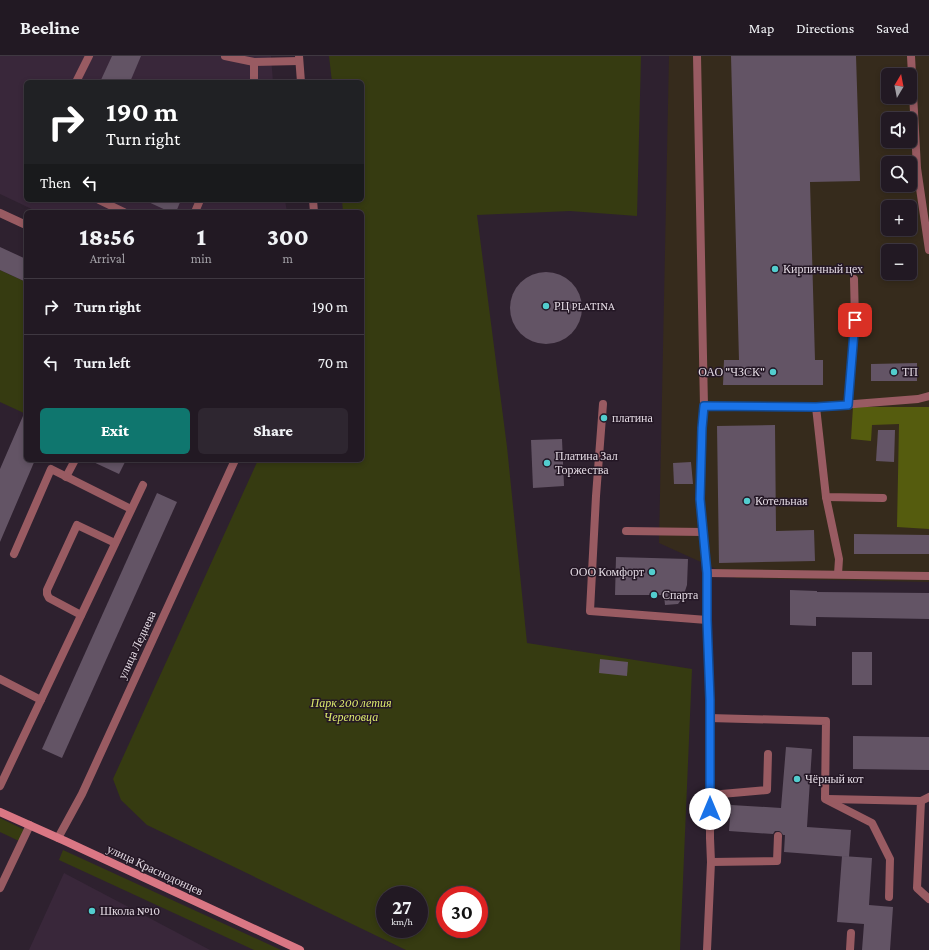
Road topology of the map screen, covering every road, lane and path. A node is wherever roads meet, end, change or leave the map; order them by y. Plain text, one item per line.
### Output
1 (89, 56) edge
2 (225, 56) edge
3 (697, 56) edge
4 (912, 56) edge
5 (299, 59) edge
6 (254, 62) junction
7 (77, 80) edge
8 (254, 80) edge
9 (301, 80) edge
10 (103, 202) edge
11 (120, 210) edge
12 (0, 213) edge
13 (24, 224) edge
14 (929, 250) edge
15 (854, 279) dead end
16 (929, 393) edge
17 (929, 396) edge
18 (918, 399) junction
19 (603, 404) dead end
20 (848, 405) junction
21 (704, 406) junction
22 (816, 407) junction
23 (73, 462) edge
24 (234, 462) edge
25 (66, 476) junction
26 (143, 485) dead end
27 (826, 497) junction
28 (883, 498) dead end
29 (131, 509) junction
30 (626, 531) dead end
31 (703, 532) junction
32 (115, 543) junction
33 (14, 554) dead end
34 (707, 573) junction
35 (838, 574) junction
36 (929, 576) edge
37 (81, 615) junction
38 (707, 620) junction
39 (0, 679) edge
40 (41, 700) junction
41 (710, 718) junction
42 (768, 754) dead end
43 (0, 786) edge
44 (710, 794) junction
45 (929, 797) edge
46 (825, 799) junction
47 (921, 800) junction
48 (0, 812) edge
49 (30, 825) junction
50 (778, 836) dead end
51 (58, 838) junction
52 (711, 862) junction
53 (0, 888) edge
54 (889, 897) dead end
55 (929, 899) edge
56 (851, 933) dead end
57 (300, 950) edge
58 (707, 950) edge
59 (850, 950) edge

1 - 7 street
2 - 6 street
3 - 21 street
4 - 14 street
5 - 6 street
5 - 9 street
6 - 8 street
10 - 11 street
12 - 13 street
15 - 20 street
16 - 18 street
17 - 18 street
18 - 20 street
19 - 38 street
20 - 22 street
21 - 22 street
21 - 31 street
22 - 27 street
23 - 25 street
24 - 51 street, улица Леднева
25 - 29 street
25 - 33 street
26 - 29 street
27 - 28 street
27 - 35 street
29 - 32 street
30 - 31 street
31 - 34 street
32 - 37 street
32 - 37 street
34 - 35 street
34 - 38 street
35 - 36 street
37 - 40 street
38 - 41 street
39 - 40 street
40 - 43 street
41 - 44 street
41 - 46 street
42 - 44 street
44 - 52 street
45 - 47 street
46 - 47 street
46 - 54 street
47 - 55 street
48 - 49 main road, улица Краснодонцев
49 - 51 main road, улица Краснодонцев
49 - 53 street
50 - 52 street
51 - 57 main road, улица Краснодонцев
52 - 58 street
56 - 59 street

